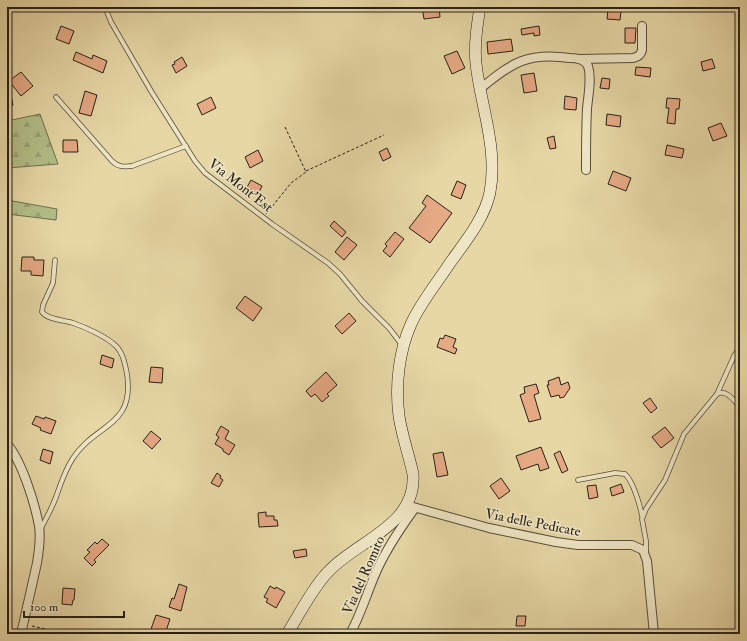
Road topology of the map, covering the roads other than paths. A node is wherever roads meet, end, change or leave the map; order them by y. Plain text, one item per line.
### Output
1 (105, 7) edge
2 (480, 7) edge
3 (642, 26) dead end
4 (580, 59) junction
5 (481, 88) junction
6 (56, 97) dead end
7 (186, 146) junction
8 (586, 170) dead end
9 (55, 260) dead end
10 (403, 347) junction
11 (740, 347) edge
12 (717, 394) junction
13 (740, 407) edge
14 (7, 444) edge
15 (578, 480) dead end
16 (410, 507) junction
17 (642, 519) junction
18 (39, 532) junction
19 (645, 554) junction
20 (22, 634) edge
21 (287, 634) edge
22 (350, 634) edge
23 (654, 634) edge

1 - 7 lane, Via Mont'Est
2 - 5 street
3 - 4 street
4 - 5 street
4 - 8 street
5 - 10 street
6 - 7 lane
7 - 10 lane, Via Mont'Est
9 - 18 lane
10 - 16 street
11 - 12 lane
12 - 13 lane
12 - 17 lane
14 - 18 street
15 - 17 lane
16 - 19 street, Via delle Pedicate
16 - 21 street
16 - 22 street, Via del Romito
17 - 19 lane
18 - 20 street
19 - 23 street

